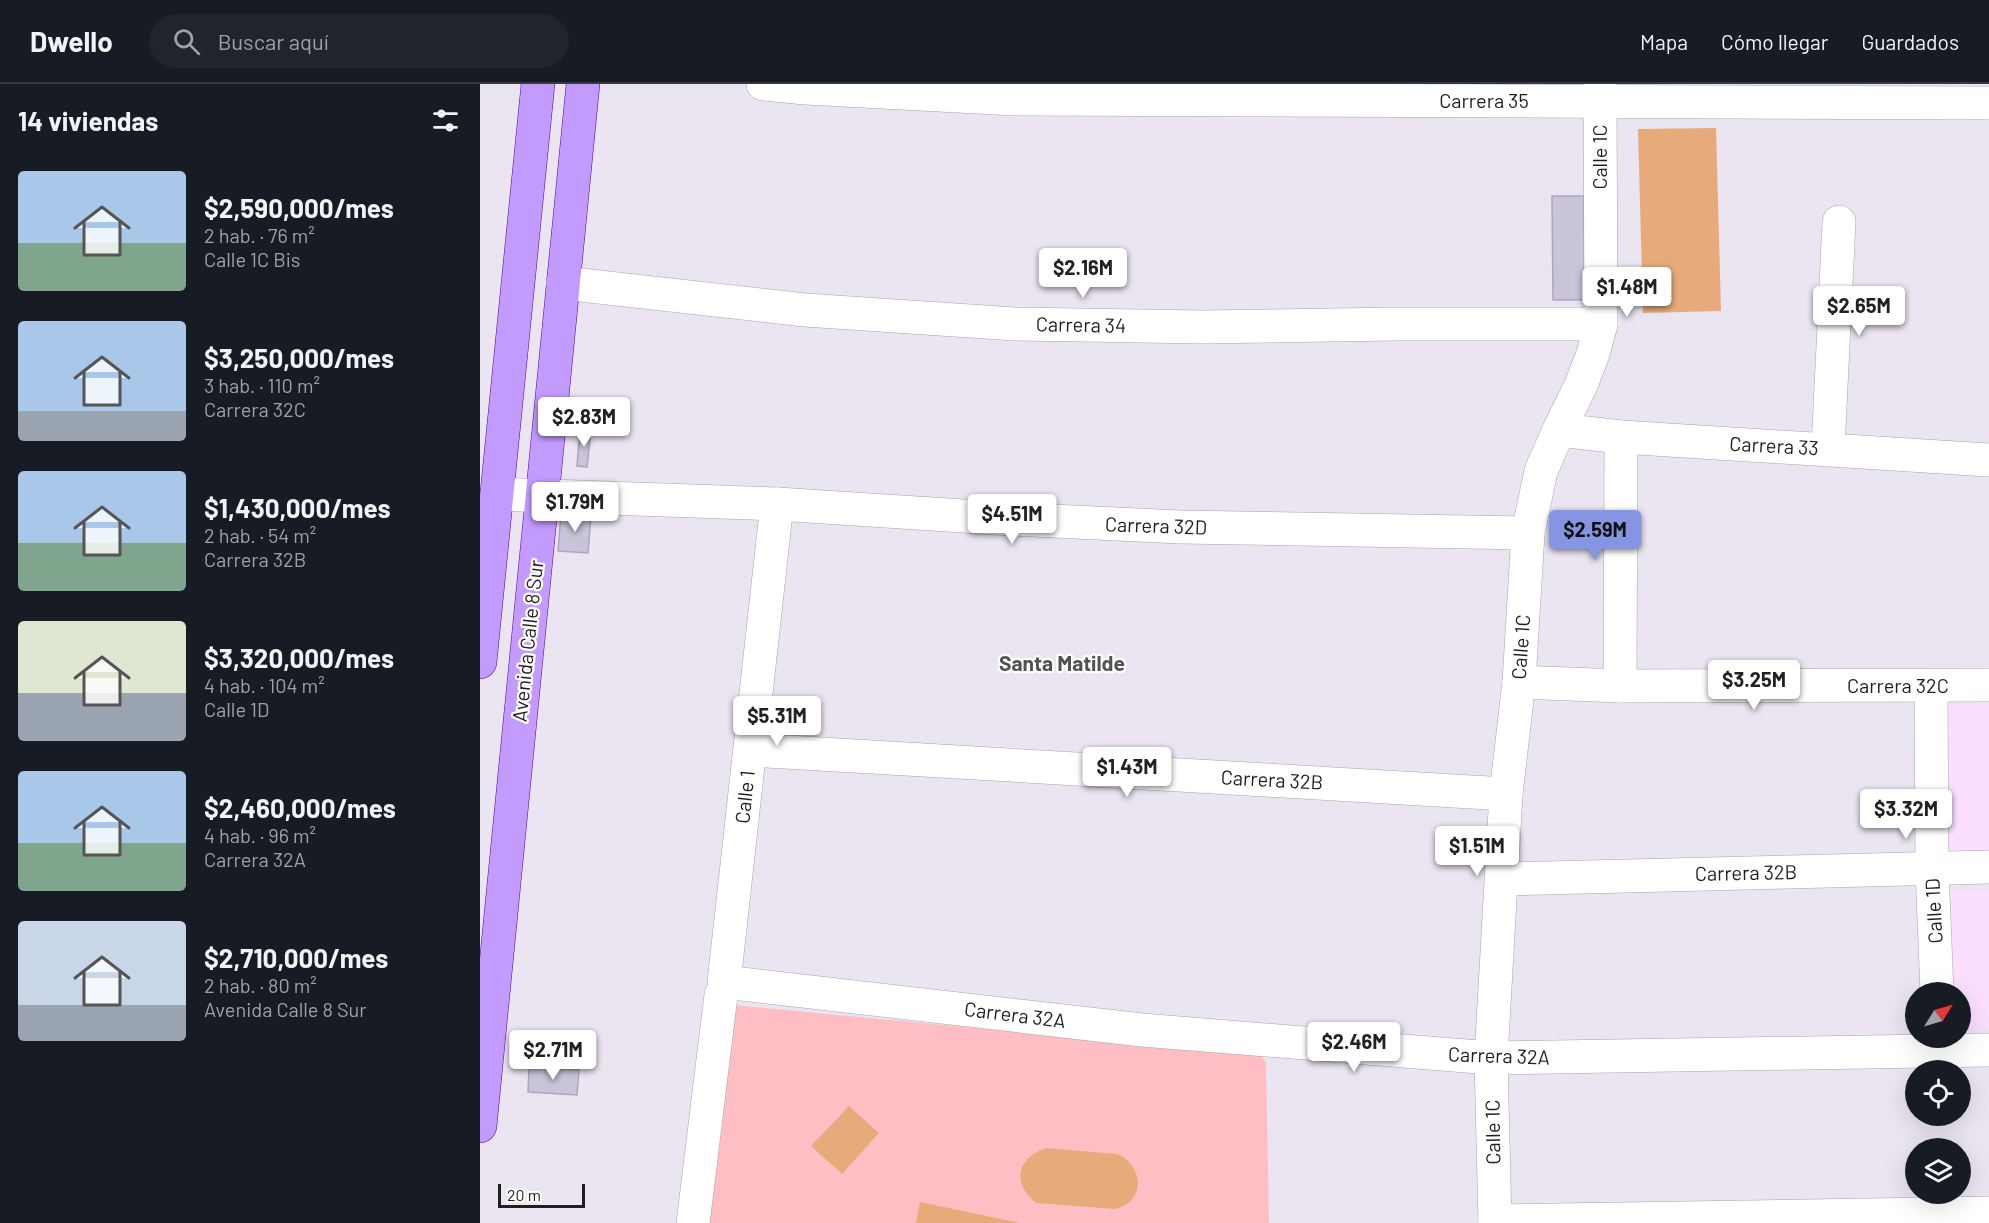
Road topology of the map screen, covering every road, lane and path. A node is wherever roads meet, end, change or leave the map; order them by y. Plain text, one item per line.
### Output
1 (538, 84) edge
2 (583, 84) edge
3 (764, 84) edge
4 (1016, 91) edge
5 (1224, 92) edge
6 (1600, 93) edge
7 (1989, 104) edge
8 (1839, 222) dead end
9 (563, 283) junction
10 (1601, 324) junction
11 (1558, 430) junction
12 (1621, 437) junction
13 (1828, 449) junction
14 (1989, 460) edge
15 (497, 494) junction
16 (542, 495) junction
17 (777, 504) junction
18 (1528, 533) junction
19 (482, 629) edge
20 (480, 662) edge
21 (1519, 682) junction
22 (1989, 685) edge
23 (1620, 686) junction
24 (1931, 686) junction
25 (751, 750) junction
26 (1506, 794) junction
27 (1989, 867) edge
28 (1932, 868) junction
29 (1502, 879) junction
30 (1937, 982) edge
31 (722, 989) junction
32 (1905, 1046) edge
33 (1969, 1048) edge
34 (1989, 1050) edge
35 (1491, 1058) junction
36 (483, 1072) edge
37 (480, 1126) edge
38 (1989, 1213) edge
39 (1495, 1222) edge
40 (693, 1223) edge

1 - 15 main road
2 - 9 main road, Avenida Calle 8 Sur
3 - 4 street, Carrera 35
4 - 5 street, Carrera 35
5 - 6 street, Carrera 35
6 - 7 street, Carrera 35
6 - 10 street, Calle 1C
8 - 13 street
9 - 10 street, Carrera 34
9 - 16 main road, Avenida Calle 8 Sur
10 - 11 street, Calle 1C
11 - 12 street, Carrera 33
11 - 18 street, Calle 1C
12 - 13 street, Carrera 33
12 - 23 street
13 - 14 street, Carrera 33
15 - 16 street, Carrera 32D
15 - 19 main road
16 - 17 street, Carrera 32D
16 - 36 main road, Avenida Calle 8 Sur
17 - 18 street, Carrera 32D
17 - 25 street, Calle 1
18 - 21 street, Calle 1C
19 - 20 main road
21 - 23 street, Carrera 32C
21 - 26 street, Calle 1C
22 - 24 street, Carrera 32C
23 - 24 street, Carrera 32C
24 - 28 street, Calle 1D
25 - 26 street, Carrera 32B
25 - 31 street, Calle 1
26 - 29 street, Calle 1C
27 - 28 street, Carrera 32B
28 - 29 street, Carrera 32B
28 - 30 street, Calle 1D
29 - 35 street, Calle 1C
31 - 35 street, Carrera 32A
31 - 40 street, Calle 1
32 - 35 street, Carrera 32A
33 - 34 street, Carrera 32A
35 - 39 street, Calle 1C
36 - 37 main road, Avenida Calle 8 Sur
38 - 39 street

